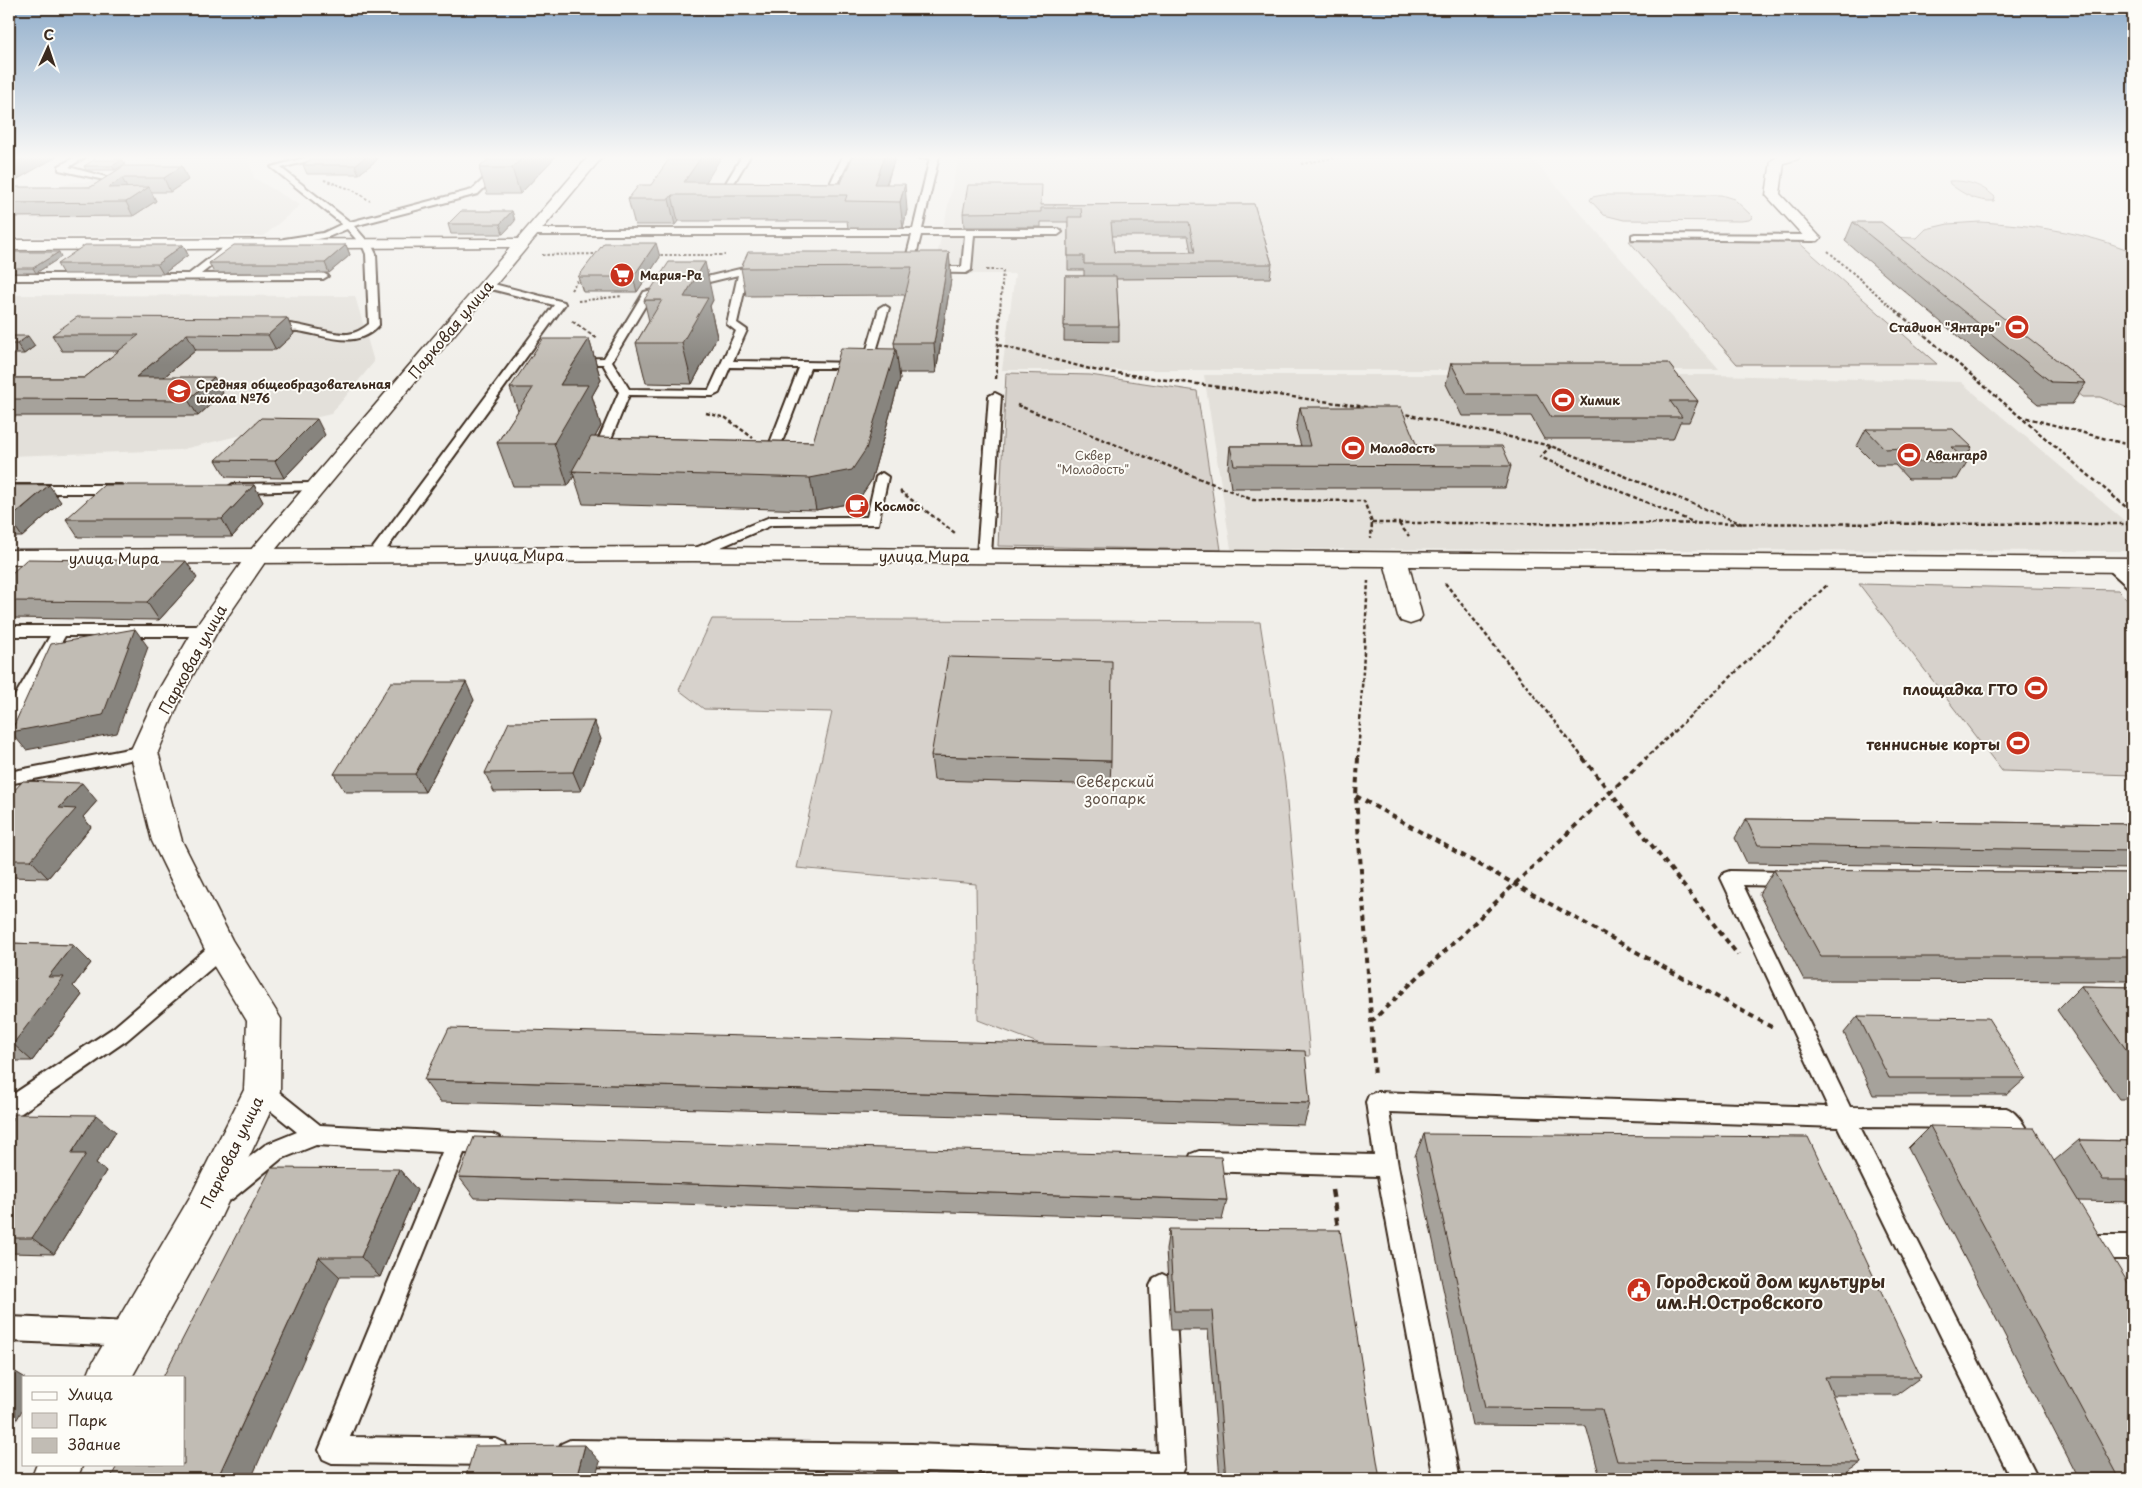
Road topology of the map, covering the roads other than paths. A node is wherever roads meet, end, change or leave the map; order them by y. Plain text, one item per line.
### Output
1 (347, 225) edge
2 (348, 225) edge
3 (538, 225) edge
4 (919, 225) edge
5 (1801, 225) edge
6 (917, 232) junction
7 (970, 232) junction
8 (1058, 232) dead end
9 (1635, 237) dead end
10 (527, 238) junction
11 (1813, 238) joint
12 (365, 244) junction
13 (232, 245) junction
14 (11, 247) edge
15 (773, 270) edge
16 (744, 271) junction
17 (323, 276) edge
18 (9, 277) edge
19 (191, 277) junction
20 (486, 286) junction
21 (884, 308) edge
22 (253, 328) edge
23 (568, 361) edge
24 (607, 361) junction
25 (727, 364) junction
26 (806, 365) junction
27 (625, 392) junction
28 (995, 396) road end
29 (619, 450) edge
30 (754, 452) edge
31 (882, 477) road end
32 (315, 487) junction
33 (223, 488) edge
34 (9, 489) edge
35 (135, 489) edge
36 (693, 554) junction
37 (375, 555) junction
38 (984, 555) junction
39 (9, 557) edge
40 (257, 557) junction
41 (1395, 559) junction
42 (2123, 565) edge
43 (2133, 584) edge
44 (1410, 616) dead end
45 (9, 631) edge
46 (60, 631) junction
47 (205, 631) junction
48 (9, 719) edge
49 (144, 752) junction
50 (9, 778) edge
51 (1809, 879) edge
52 (220, 950) junction
53 (262, 1091) junction
54 (9, 1109) edge
55 (1844, 1117) junction
56 (316, 1135) junction
57 (457, 1143) junction
58 (516, 1145) edge
59 (1180, 1161) edge
60 (1387, 1166) junction
61 (2036, 1166) edge
62 (204, 1210) junction
63 (2133, 1247) edge
64 (2099, 1271) edge
65 (1162, 1286) dead end
66 (9, 1328) edge
67 (131, 1334) junction
68 (109, 1376) edge
69 (519, 1452) edge
70 (548, 1453) edge
71 (60, 1466) edge
72 (911, 1468) edge
73 (52, 1479) edge
74 (1447, 1479) edge
75 (2025, 1479) edge

1 - 13 lane
2 - 12 lane
3 - 10 street, Парковая улица
4 - 6 lane
5 - 11 street
6 - 7 lane
6 - 7 lane
6 - 10 lane
7 - 8 lane
9 - 11 lane
10 - 12 street
10 - 20 street, Парковая улица
12 - 13 street
12 - 22 lane
13 - 14 street
13 - 19 lane
15 - 16 lane
16 - 24 lane
16 - 25 lane
17 - 19 lane
18 - 19 lane
20 - 32 street, Парковая улица
20 - 37 lane
21 - 26 lane
23 - 24 lane
24 - 27 lane
25 - 26 lane
25 - 27 lane
26 - 30 lane
27 - 29 lane
28 - 38 lane
31 - 36 lane
32 - 33 lane
32 - 40 street, Парковая улица
34 - 35 lane
36 - 37 street, улица Мира
36 - 38 street, улица Мира
37 - 40 street, улица Мира
38 - 41 street, улица Мира
39 - 40 street, улица Мира
40 - 47 street, Парковая улица
41 - 42 street, улица Мира
41 - 44 street
42 - 43 lane
45 - 46 lane
46 - 47 lane
46 - 48 lane
47 - 49 street, Парковая улица
49 - 50 lane
49 - 52 street, Парковая улица
51 - 55 lane
52 - 53 street, Парковая улица
52 - 54 lane
53 - 56 lane
53 - 62 street, Парковая улица
55 - 60 lane
55 - 61 lane
55 - 75 lane
56 - 57 lane
56 - 62 lane
57 - 58 lane
57 - 69 lane
59 - 60 lane
60 - 74 lane
62 - 67 street, Парковая улица
63 - 64 lane
65 - 72 lane
66 - 67 lane
67 - 68 street, Парковая улица
70 - 72 lane
71 - 73 street

